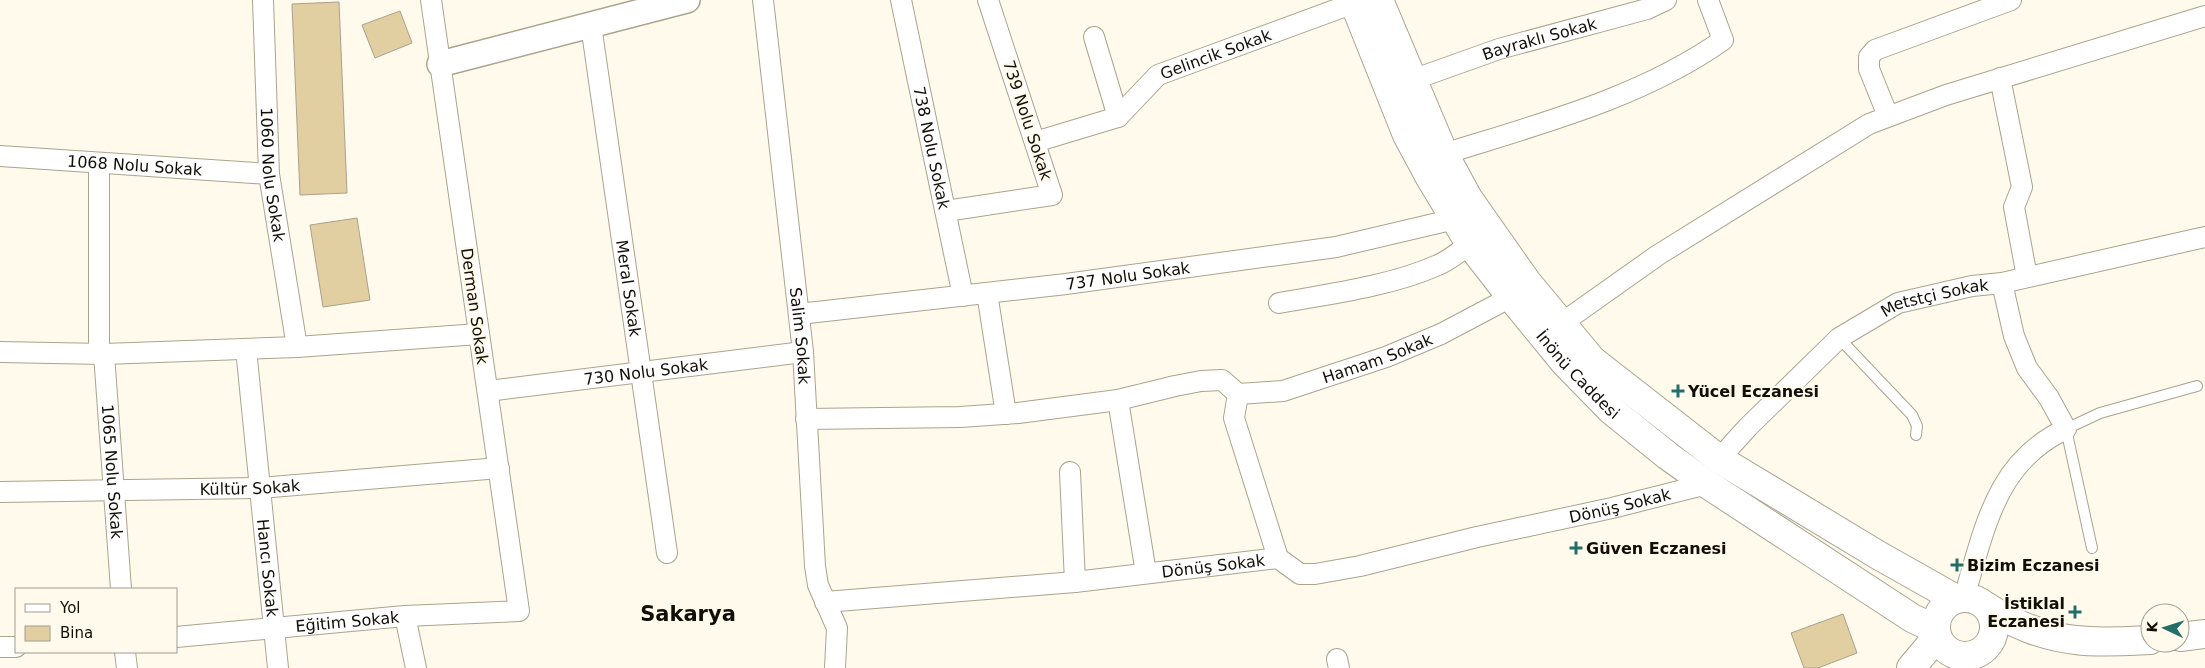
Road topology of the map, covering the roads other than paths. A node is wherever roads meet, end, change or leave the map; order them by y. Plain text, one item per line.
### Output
1 (263, 0) edge
2 (431, 0) edge
3 (763, 0) edge
4 (901, 0) edge
5 (988, 0) edge
6 (1666, 0) edge
7 (1708, 0) edge
8 (2010, 0) edge
9 (1362, 1) edge
10 (673, 2) edge
11 (2205, 16) edge
12 (591, 25) junction
13 (1094, 37) dead end
14 (440, 64) junction
15 (2000, 78) junction
16 (1412, 80) junction
17 (1888, 116) junction
18 (1118, 117) junction
19 (1035, 142) junction
20 (1444, 154) junction
21 (0, 156) edge
22 (98, 164) junction
23 (269, 174) junction
24 (946, 211) junction
25 (1455, 219) junction
26 (2205, 237) edge
27 (1470, 244) junction
28 (2027, 277) junction
29 (2002, 283) junction
30 (987, 293) junction
31 (964, 296) junction
32 (1511, 297) junction
33 (1279, 302) dead end
34 (799, 314) junction
35 (1562, 323) junction
36 (479, 334) junction
37 (1839, 338) junction
38 (297, 347) junction
39 (246, 349) junction
40 (0, 352) edge
41 (803, 352) junction
42 (102, 354) junction
43 (641, 372) junction
44 (2198, 386) dead end
45 (488, 391) junction
46 (1238, 394) junction
47 (1118, 400) junction
48 (1006, 414) junction
49 (806, 419) junction
50 (2066, 429) junction
51 (1916, 435) dead end
52 (1719, 459) junction
53 (499, 468) junction
54 (1070, 472) dead end
55 (1706, 484) junction
56 (260, 488) junction
57 (0, 492) edge
58 (114, 492) junction
59 (2092, 548) dead end
60 (667, 553) dead end
61 (1278, 558) junction
62 (1146, 573) junction
63 (1075, 582) junction
64 (121, 588) edge
65 (1969, 601) junction
66 (825, 602) junction
67 (519, 611) joint
68 (405, 616) junction
69 (274, 627) junction
70 (1936, 633) junction
71 (2205, 634) edge
72 (2190, 636) edge
73 (178, 637) edge
74 (2140, 640) edge
75 (15, 646) edge
76 (0, 647) edge
77 (125, 653) edge
78 (1969, 662) edge
79 (126, 668) edge
80 (278, 668) edge
81 (416, 668) edge
82 (836, 668) edge
83 (1911, 668) edge

1 - 23 street, 1060 Nolu Sokak
2 - 14 street, Derman Sokak
3 - 34 street, Salim Sokak
4 - 24 street, 738 Nolu Sokak
5 - 19 street, 739 Nolu Sokak
6 - 16 street, Bayraklı Sokak
7 - 20 street
8 - 17 street
9 - 16 main road, İnönü Caddesi
9 - 18 street, Gelincik Sokak
9 - 25 main road, İnönü Caddesi
10 - 12 street
11 - 15 street
12 - 14 street
12 - 43 street, Meral Sokak
13 - 18 street
14 - 36 street, Derman Sokak
15 - 17 street
15 - 28 street
16 - 20 main road, İnönü Caddesi
17 - 35 street
18 - 19 street
19 - 24 street, 739 Nolu Sokak
20 - 35 main road, İnönü Caddesi
21 - 22 street, 1068 Nolu Sokak
22 - 23 street, 1068 Nolu Sokak
22 - 42 street, 1065 Nolu Sokak
23 - 38 street, 1060 Nolu Sokak
24 - 31 street, 738 Nolu Sokak
25 - 27 main road, İnönü Caddesi
25 - 30 street, 737 Nolu Sokak
26 - 28 street, Metstçi Sokak
27 - 32 main road, İnönü Caddesi
27 - 33 street
28 - 29 street, Metstçi Sokak
29 - 37 street, Metstçi Sokak
29 - 50 street
30 - 31 street, 737 Nolu Sokak
30 - 48 street
31 - 34 street, 737 Nolu Sokak
32 - 46 street, Hamam Sokak
32 - 55 main road, İnönü Caddesi
34 - 41 street, Salim Sokak
35 - 52 main road, İnönü Caddesi
36 - 38 street
36 - 45 street, Derman Sokak
37 - 51 lane
37 - 52 street, Metstçi Sokak
38 - 39 street
39 - 42 street
39 - 56 street, Hancı Sokak
40 - 42 street
41 - 43 street, 730 Nolu Sokak
41 - 49 street, Salim Sokak
42 - 58 street, 1065 Nolu Sokak
43 - 45 street, 730 Nolu Sokak
43 - 60 street, Meral Sokak
44 - 50 lane
45 - 53 street, Derman Sokak
46 - 47 street
46 - 61 street
47 - 48 street
47 - 62 street
48 - 49 street
49 - 66 street, Salim Sokak
50 - 59 lane
50 - 65 street
52 - 65 main road, İnönü Caddesi
53 - 56 street, Kültür Sokak
53 - 67 street, Derman Sokak
54 - 63 street
55 - 61 street, Dönüş Sokak
55 - 70 main road, İnönü Caddesi
56 - 58 street, Kültür Sokak
56 - 69 street, Hancı Sokak
57 - 58 street, Kültür Sokak
58 - 64 street, 1065 Nolu Sokak
61 - 62 street, Dönüş Sokak
62 - 63 street, Dönüş Sokak
63 - 66 street, Dönüş Sokak
65 - 70 main road
65 - 74 main road, İnönü Caddesi
65 - 78 main road
66 - 82 street, Salim Sokak
67 - 68 street, Eğitim Sokak
68 - 69 street, Eğitim Sokak
68 - 81 street
69 - 73 street, Eğitim Sokak
69 - 80 street, Hancı Sokak
70 - 78 main road
70 - 83 main road
71 - 72 main road
75 - 76 street
77 - 79 street

